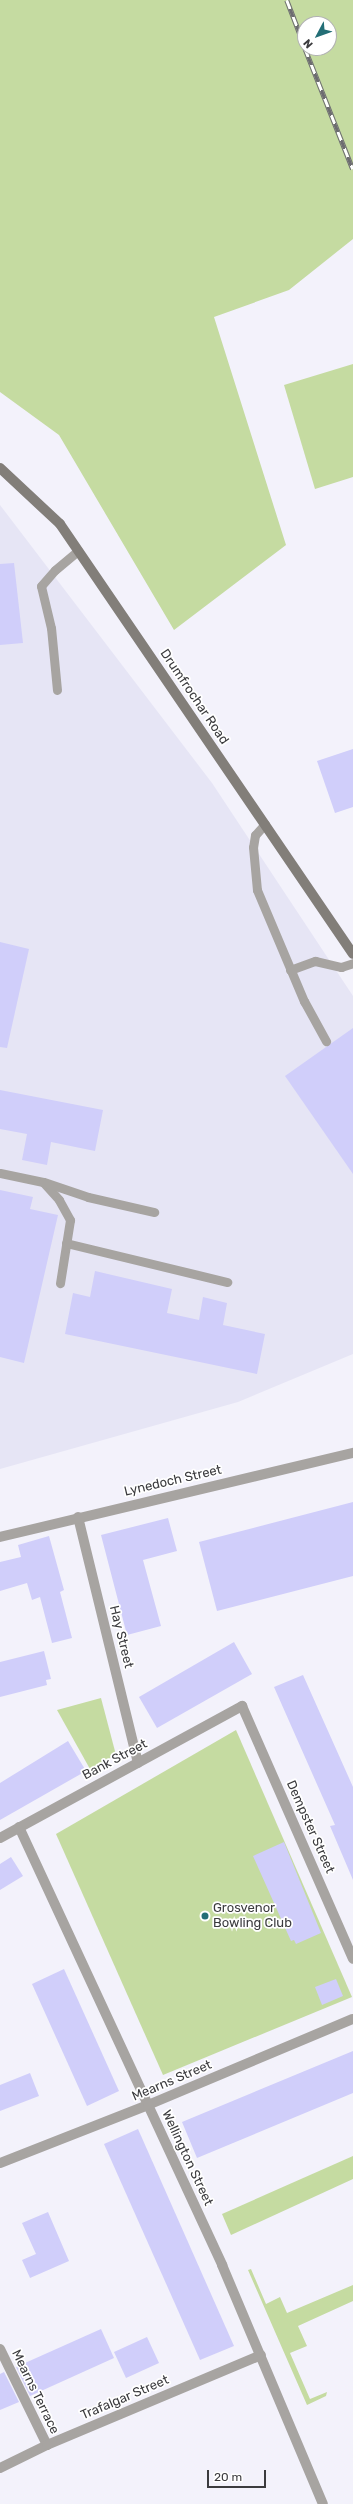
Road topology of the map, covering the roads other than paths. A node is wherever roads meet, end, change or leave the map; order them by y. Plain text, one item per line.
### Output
1 (0, 468) edge
2 (78, 551) junction
3 (57, 690) dead end
4 (265, 824) junction
5 (353, 954) edge
6 (353, 963) edge
7 (290, 970) junction
8 (326, 1041) dead end
9 (0, 1173) edge
10 (43, 1182) junction
11 (154, 1212) dead end
12 (66, 1243) junction
13 (227, 1282) dead end
14 (60, 1284) dead end
15 (353, 1452) edge
16 (78, 1517) junction
17 (0, 1536) edge
18 (242, 1706) joint
19 (138, 1762) junction
20 (19, 1827) junction
21 (0, 1838) edge
22 (353, 1959) edge
23 (353, 2019) edge
24 (148, 2105) junction
25 (0, 2163) edge
26 (0, 2349) edge
27 (262, 2355) junction
28 (47, 2445) junction
29 (0, 2468) edge
30 (323, 2504) edge

1 - 2 main road, Drumfrochar Road
2 - 3 lane
2 - 4 main road, Drumfrochar Road
4 - 5 main road, Drumfrochar Road
4 - 7 lane
6 - 7 lane
7 - 8 lane
9 - 10 lane
10 - 11 lane
10 - 12 lane
12 - 13 lane
12 - 14 lane
15 - 16 street, Lynedoch Street
16 - 17 street, Lynedoch Street
16 - 19 street, Hay Street
18 - 19 street, Bank Street
18 - 22 street, Dempster Street
19 - 20 street, Bank Street
20 - 21 street, Bank Street
20 - 24 street, Wellington Street
23 - 24 street, Mearns Street
24 - 25 street, Mearns Street
24 - 27 street, Wellington Street
26 - 28 street, Mearns Terrace
27 - 28 street, Trafalgar Street
27 - 30 street, Wellington Street
28 - 29 street, Trafalgar Street

